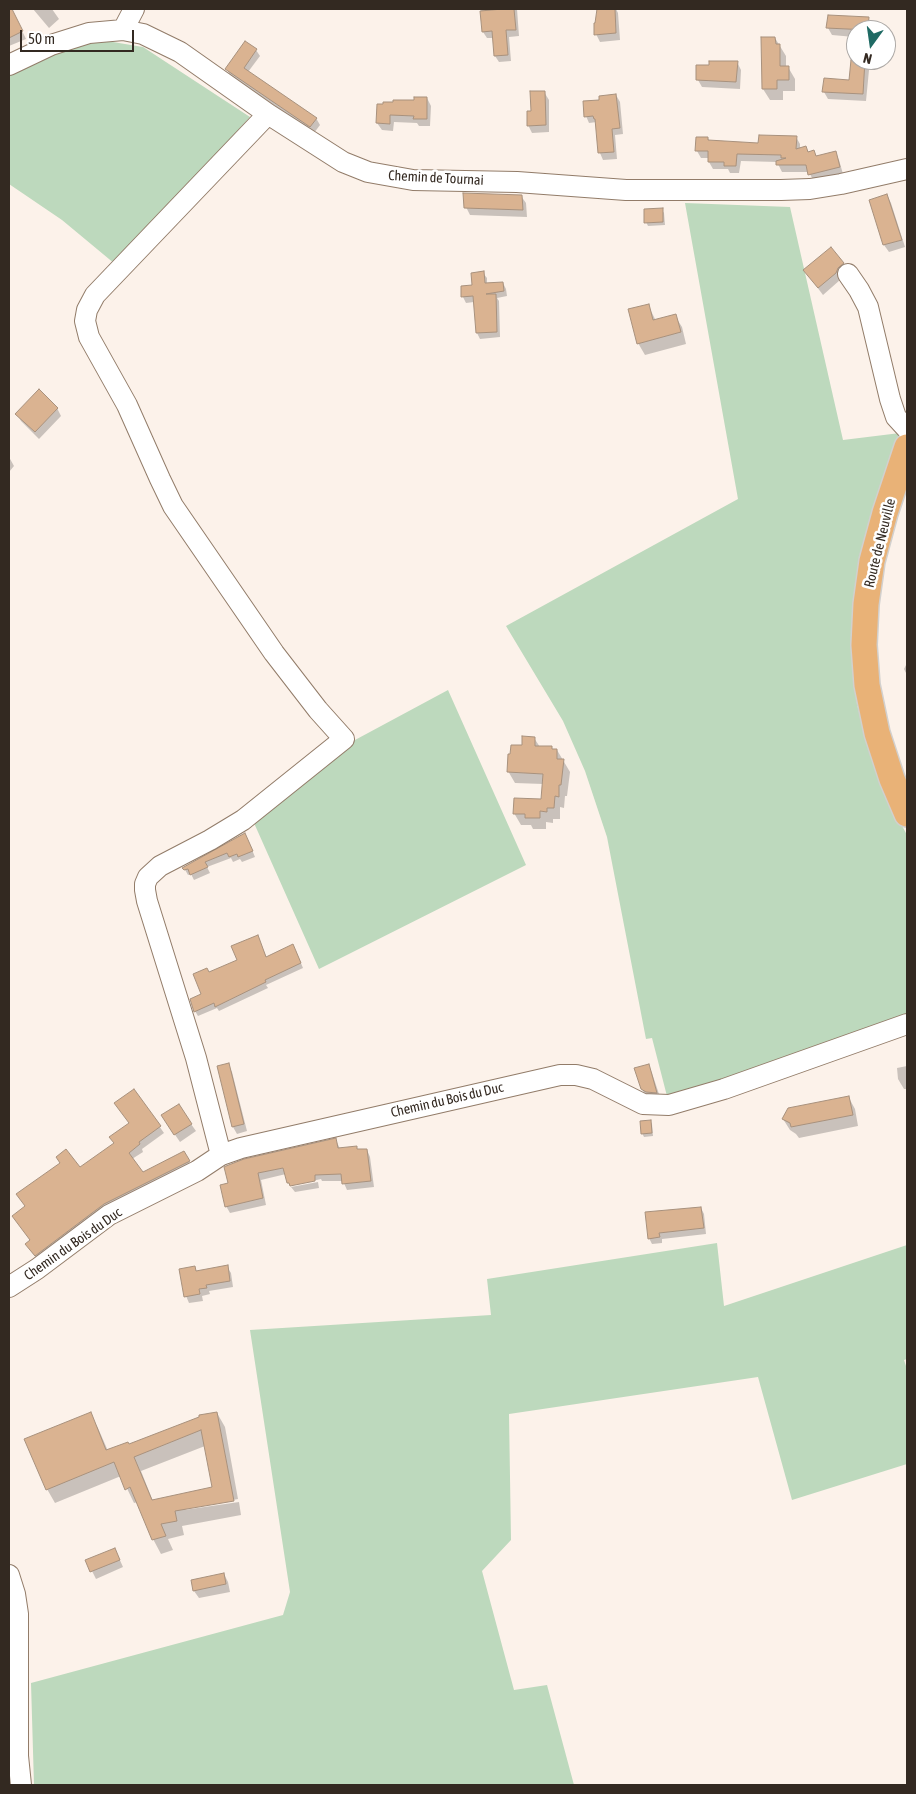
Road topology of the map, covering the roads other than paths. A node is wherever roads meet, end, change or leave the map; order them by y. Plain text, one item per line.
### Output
1 (134, 9) edge
2 (122, 30) junction
3 (9, 65) edge
4 (268, 114) junction
5 (907, 168) edge
6 (848, 274) dead end
7 (907, 429) edge
8 (907, 447) edge
9 (907, 483) edge
10 (907, 788) edge
11 (907, 814) edge
12 (907, 1024) edge
13 (221, 1155) junction
14 (9, 1287) edge
15 (9, 1575) edge
16 (21, 1785) edge

1 - 2 street
2 - 3 street, Chemin de Tournai
2 - 4 street, Chemin de Tournai
4 - 5 street, Chemin de Tournai
4 - 13 street
6 - 7 street
8 - 11 main road, Route de Neuville
9 - 10 main road, Route de Neuville
12 - 13 street, Chemin du Bois du Duc
13 - 14 street, Chemin du Bois du Duc
15 - 16 street

